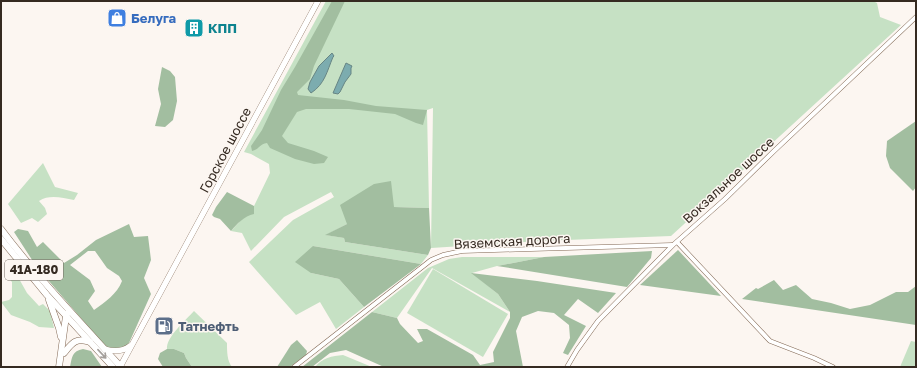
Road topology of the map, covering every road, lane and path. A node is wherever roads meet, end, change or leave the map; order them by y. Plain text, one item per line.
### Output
1 (318, 1) edge
2 (916, 17) edge
3 (1, 229) edge
4 (1, 239) edge
5 (677, 242) junction
6 (673, 245) junction
7 (47, 295) junction
8 (152, 310) junction
9 (68, 315) junction
10 (90, 342) junction
11 (62, 343) junction
12 (132, 345) junction
13 (104, 349) junction
14 (64, 353) junction
15 (59, 367) edge
16 (62, 367) edge
17 (113, 367) edge
18 (122, 367) edge
19 (294, 367) edge
20 (566, 367) edge
21 (833, 367) edge

1 - 8 main road, Горское шоссе
2 - 5 street, Вокзальное шоссе
3 - 9 main road, 41А-180
4 - 7 main road, 41А-180
5 - 6 street, Вокзальное шоссе
5 - 21 street
6 - 19 street, Вяземская дорога
6 - 20 street, Вокзальное шоссе
7 - 9 main road, 41А-180
7 - 11 main road
8 - 12 main road, Горское шоссе
8 - 18 main road, Горское шоссе
9 - 10 main road, 41А-180
9 - 11 main road
9 - 13 main road, 41А-180
9 - 14 main road
10 - 14 main road
10 -> 17 main road, 41А-180
11 - 15 main road
12 - 13 main road
12 - 18 main road, Горское шоссе
13 - 18 main road, 41А-180
14 - 16 main road

